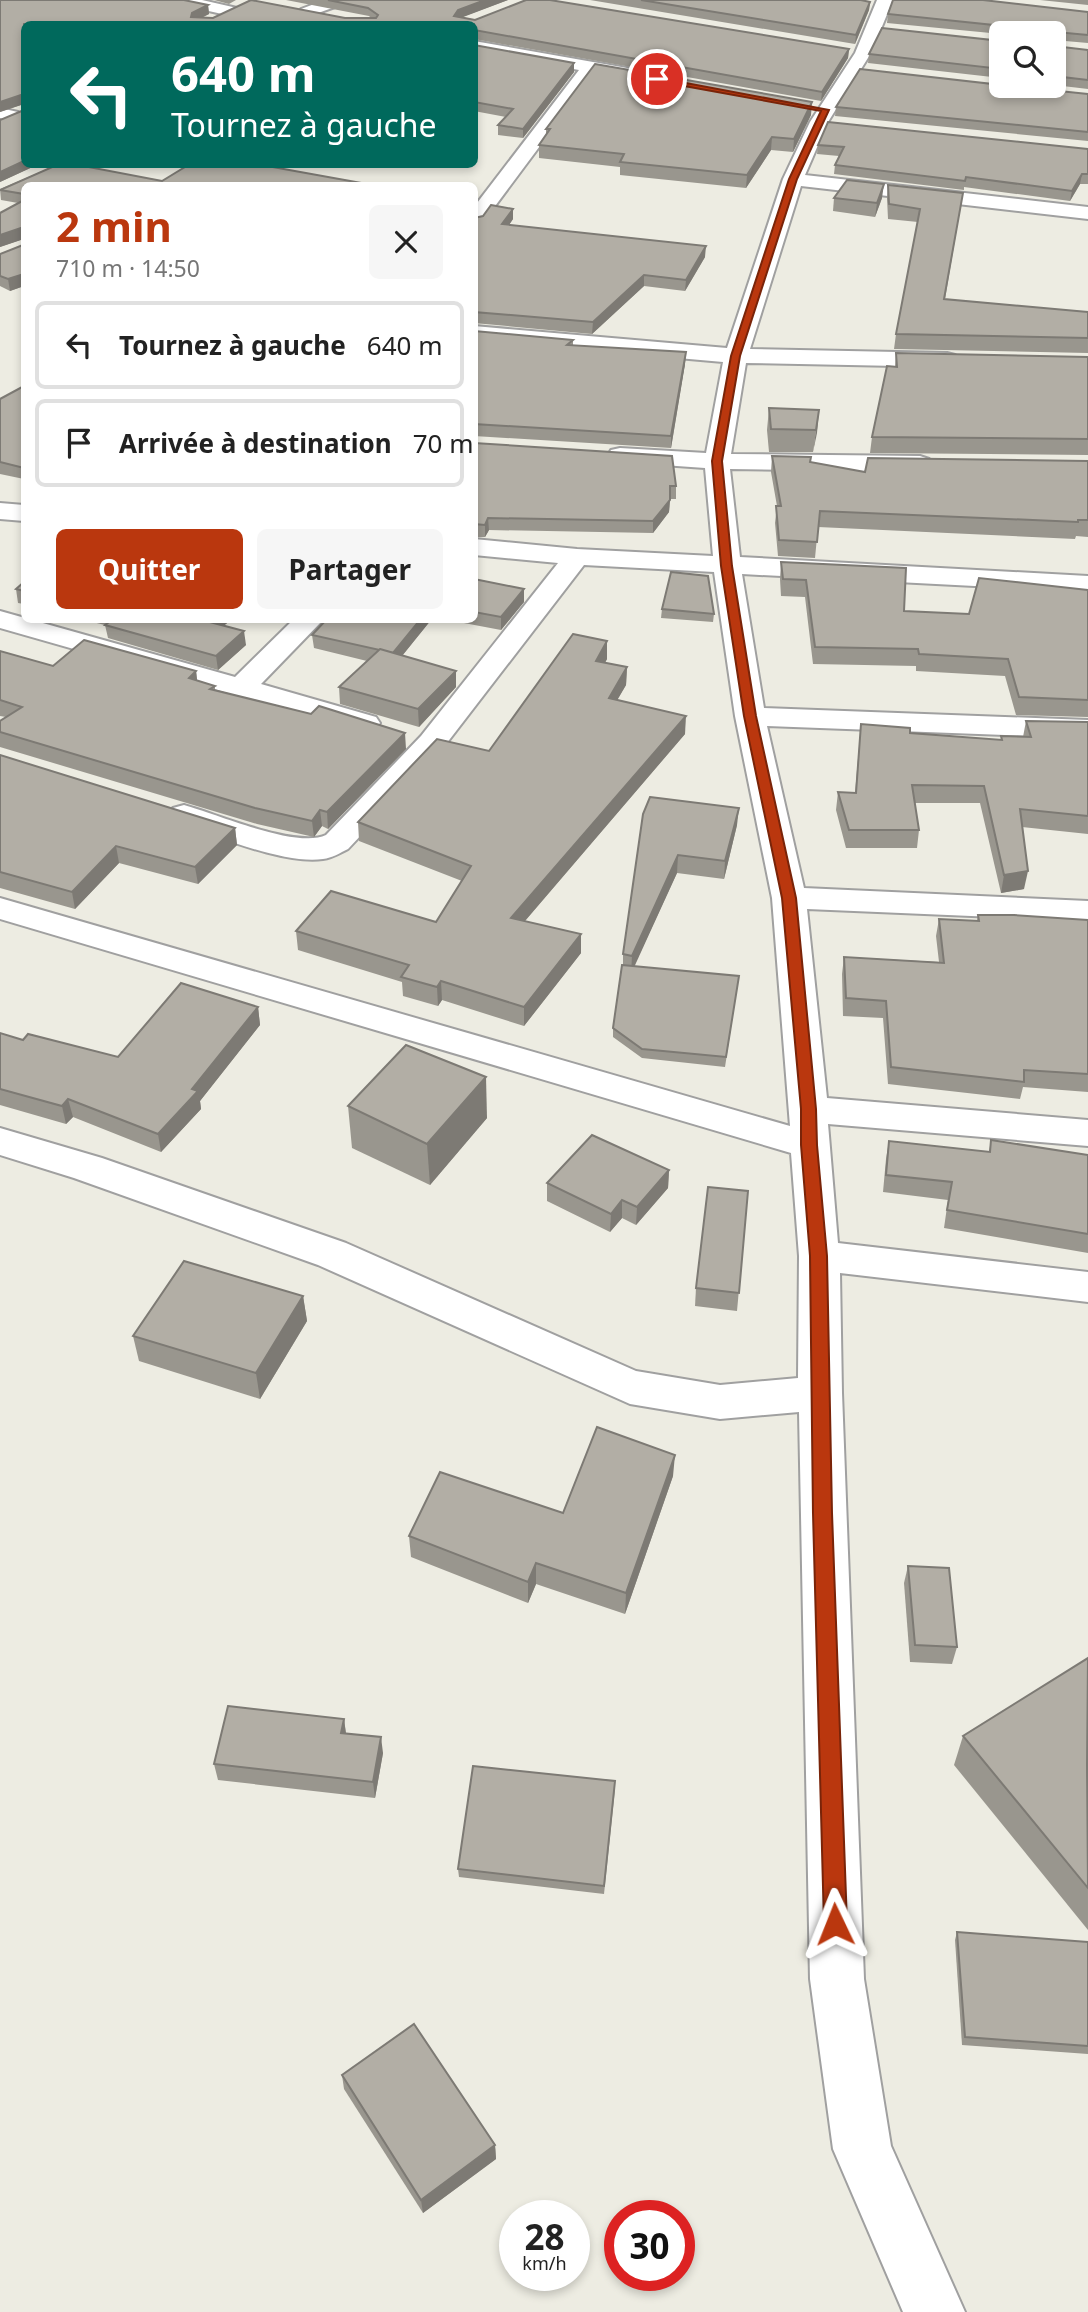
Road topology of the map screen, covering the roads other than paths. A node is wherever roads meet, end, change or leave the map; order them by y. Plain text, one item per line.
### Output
1 (179, 0) edge
2 (340, 0) edge
3 (231, 11) edge
4 (344, 20) edge
5 (870, 34) edge
6 (478, 47) edge
7 (590, 67) junction
8 (666, 80) edge
9 (793, 179) junction
10 (478, 211) edge
11 (1088, 213) edge
12 (478, 333) edge
13 (736, 356) junction
14 (966, 361) edge
15 (596, 453) edge
16 (717, 461) junction
17 (951, 464) edge
18 (478, 547) edge
19 (577, 557) junction
20 (727, 566) junction
21 (1088, 584) edge
22 (0, 619) edge
23 (306, 623) edge
24 (241, 687) junction
25 (750, 716) junction
26 (1088, 729) edge
27 (411, 736) junction
28 (158, 807) edge
29 (789, 898) junction
30 (0, 908) edge
31 (1088, 911) edge
32 (809, 1127) junction
33 (1088, 1133) edge
34 (0, 1141) edge
35 (819, 1256) junction
36 (1088, 1287) edge
37 (820, 1393) junction
38 (934, 2312) edge

1 - 3 street
2 - 4 street
5 - 9 street
6 - 7 street
7 - 8 street
7 - 10 street
9 - 11 street
9 - 13 street
12 - 13 street
13 - 14 street
13 - 16 street
15 - 16 street
16 - 17 street
16 - 20 street
18 - 19 street
19 - 20 street
19 - 27 street
20 - 21 street
20 - 25 street
22 - 24 street
23 - 24 street
24 - 27 street
25 - 26 street
25 - 29 street
27 - 28 street
29 - 31 street
29 - 32 street
30 - 32 street
32 - 33 street
32 - 35 street
34 - 37 street
35 - 36 street
35 - 37 street
37 - 38 street

